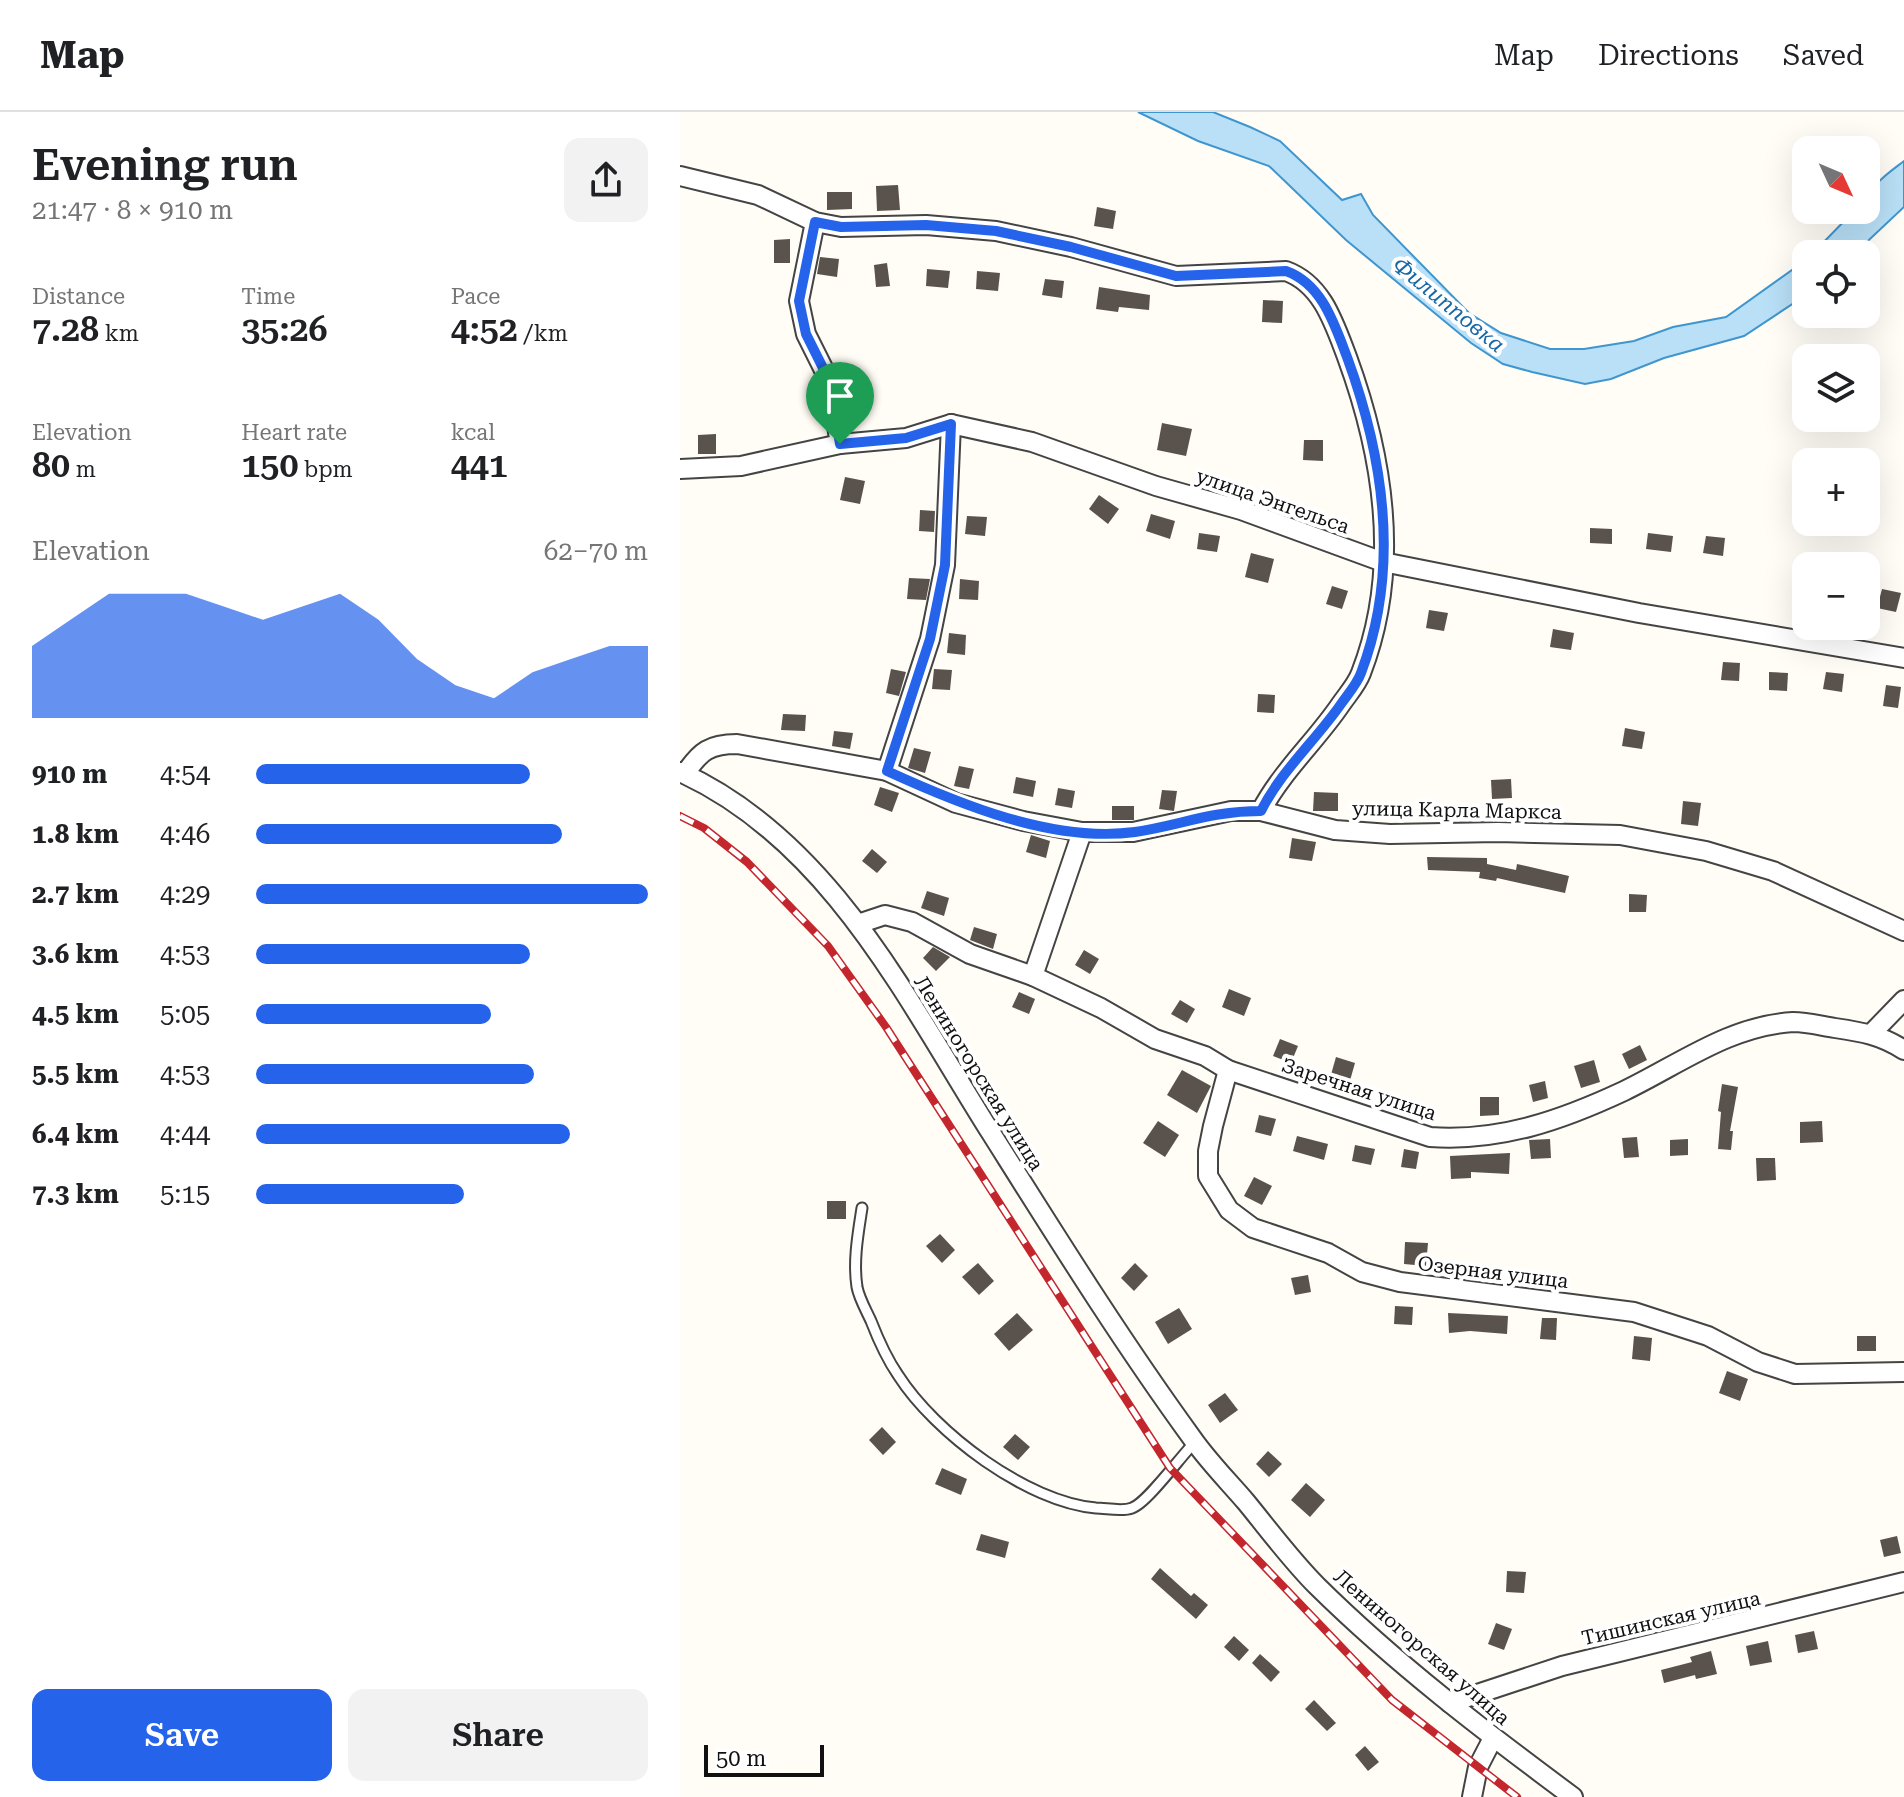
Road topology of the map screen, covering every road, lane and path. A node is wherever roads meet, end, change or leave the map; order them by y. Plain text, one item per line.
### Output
1 (680, 176) edge
2 (815, 222) junction
3 (951, 424) junction
4 (840, 444) junction
5 (680, 469) edge
6 (1383, 562) junction
7 (1904, 658) edge
8 (887, 771) junction
9 (683, 773) edge
10 (1261, 811) junction
11 (1082, 832) junction
12 (858, 924) junction
13 (1904, 931) edge
14 (1033, 976) junction
15 (1904, 1000) edge
16 (1872, 1033) junction
17 (1904, 1050) edge
18 (1228, 1070) junction
19 (862, 1208) dead end
20 (1904, 1372) edge
21 (1195, 1442) junction
22 (1904, 1582) edge
23 (1450, 1703) junction
24 (1493, 1738) junction
25 (1472, 1797) edge
26 (1573, 1797) edge

1 - 2 street
2 - 4 street
2 - 6 street
3 - 4 street, улица Энгельса
3 - 6 street, улица Энгельса
3 - 8 street
4 - 5 street, улица Энгельса
6 - 7 street, улица Энгельса
6 - 10 street
8 - 9 street, улица Карла Маркса
8 - 11 street, улица Карла Маркса
9 - 12 street, Лениногорская улица
10 - 11 street, улица Карла Маркса
10 - 13 street, улица Карла Маркса
11 - 14 street
12 - 14 street, Заречная улица
12 - 21 street, Лениногорская улица
14 - 18 street, Заречная улица
15 - 16 street
16 - 17 street, Заречная улица
16 - 18 street, Заречная улица
18 - 20 street, Озерная улица
19 - 21 lane
21 - 23 street, Лениногорская улица
22 - 23 street, Тишинская улица
23 - 24 street, Лениногорская улица
24 - 25 street
24 - 26 street, Лениногорская улица

